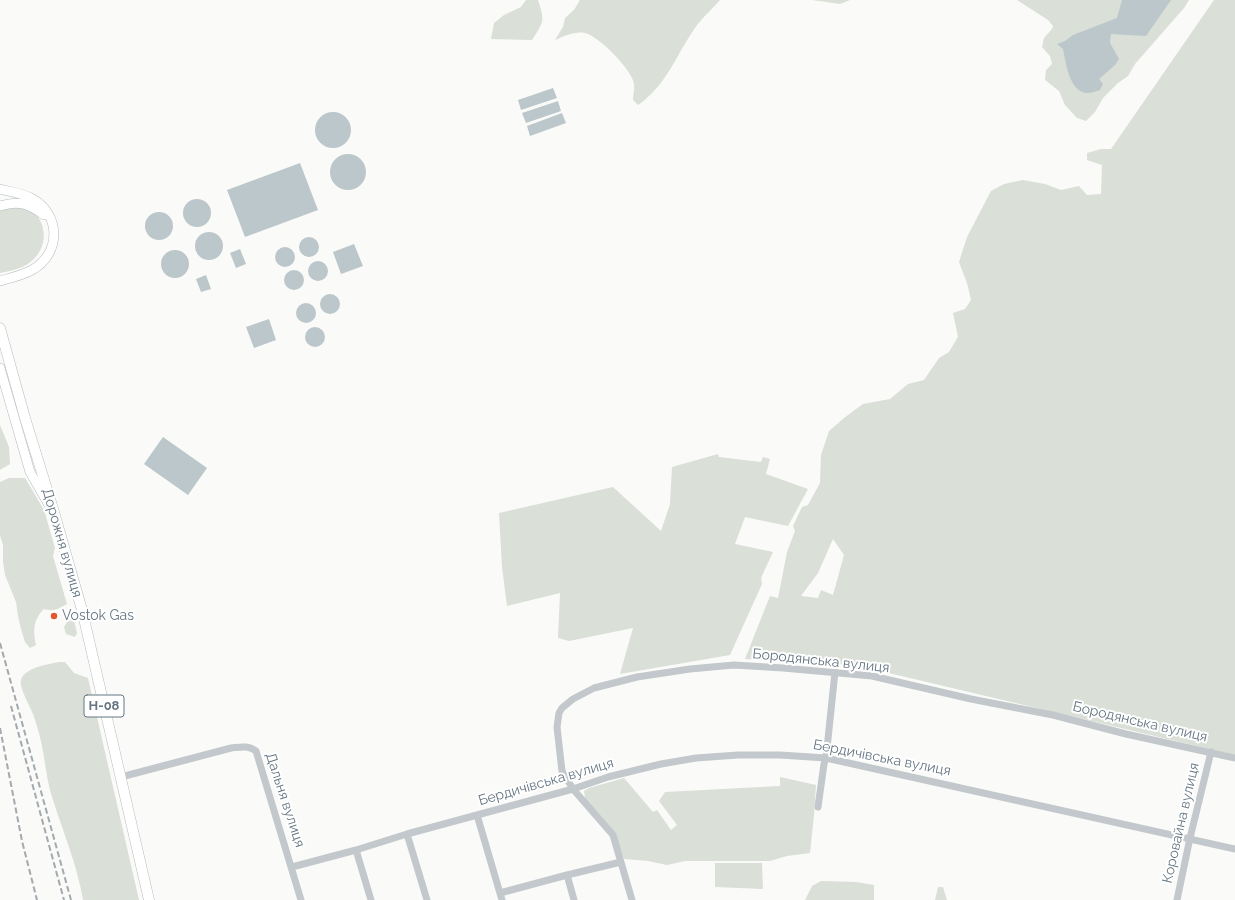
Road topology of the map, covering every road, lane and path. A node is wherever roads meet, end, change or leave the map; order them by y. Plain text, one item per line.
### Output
1 (0, 189) edge
2 (0, 206) edge
3 (52, 221) junction
4 (0, 281) edge
5 (0, 328) edge
6 (0, 368) edge
7 (54, 512) junction
8 (835, 672) junction
9 (1211, 752) junction
10 (826, 758) junction
11 (1235, 758) edge
12 (121, 777) junction
13 (573, 789) junction
14 (818, 807) dead end
15 (477, 815) junction
16 (407, 834) junction
17 (1190, 838) junction
18 (1235, 849) edge
19 (356, 850) junction
20 (621, 862) junction
21 (292, 867) junction
22 (567, 874) junction
23 (501, 897) edge
24 (149, 900) edge
25 (301, 900) edge
26 (371, 900) edge
27 (427, 900) edge
28 (574, 900) edge
29 (632, 900) edge
30 (1177, 900) edge

1 - 3 main road
2 - 3 main road
3 - 4 main road
5 - 7 main road, Дорожня вулиця / Н-08
6 - 7 main road
7 - 12 main road, Дорожня вулиця / Н-08
8 - 9 street, Бородянська вулиця
8 - 10 street
8 - 13 street, Бородянська вулиця
9 - 11 street, Бородянська вулиця
9 - 17 street, Коровайна вулиця
10 - 13 street, Бердичівська вулиця
10 - 14 street
10 - 17 street, Бердичівська вулиця
12 - 21 street, Дальня вулиця
12 - 24 main road, Дорожня вулиця / Н-08
13 - 15 street, Бердичівська вулиця
13 - 20 street, Бородянська вулиця
15 - 16 street, Бердичівська вулиця
15 - 23 street
16 - 19 street, Бердичівська вулиця
16 - 27 street
17 - 18 street, Бердичівська вулиця
17 - 30 street, Коровайна вулиця
19 - 21 street, Бердичівська вулиця
19 - 26 street
20 - 22 street
20 - 29 street, Бородянська вулиця
21 - 25 street, Дальня вулиця
22 - 23 street
22 - 28 street

